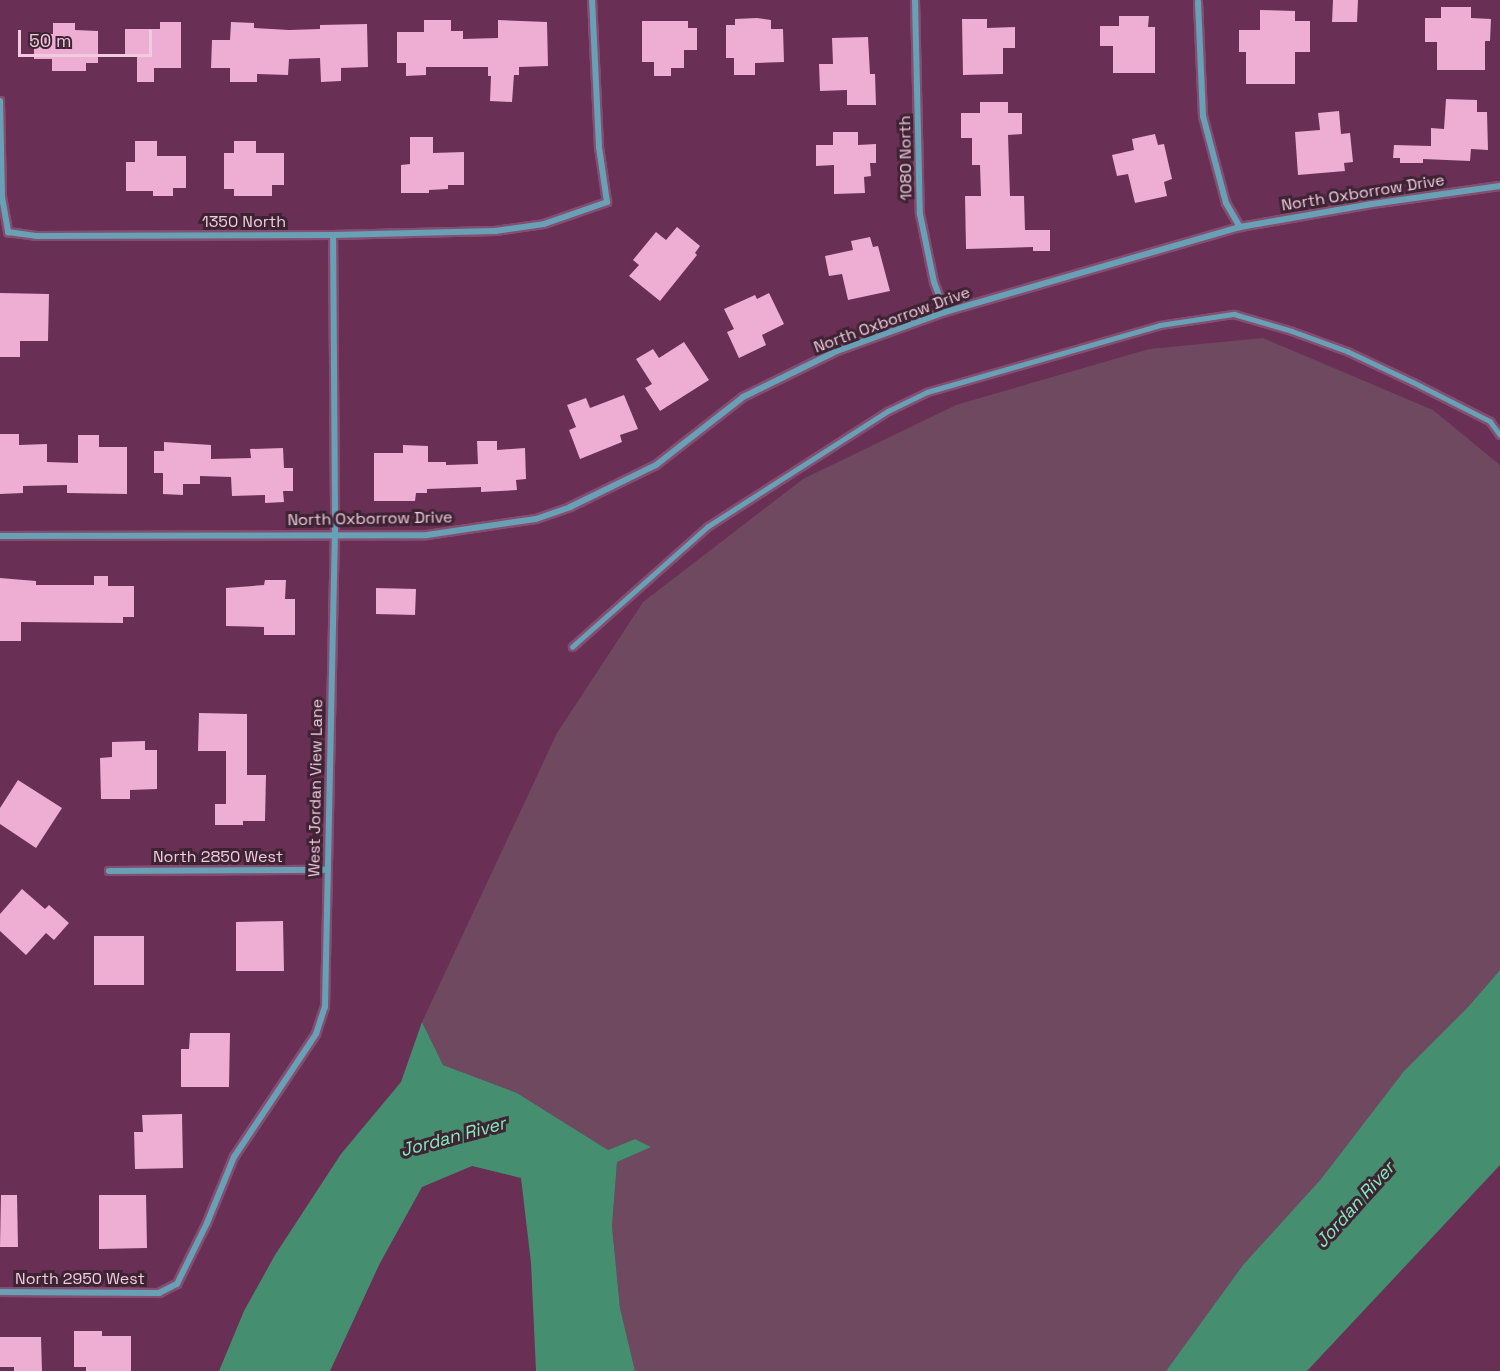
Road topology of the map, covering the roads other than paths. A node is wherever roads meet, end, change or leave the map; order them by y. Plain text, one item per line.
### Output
1 (592, 0) edge
2 (915, 0) edge
3 (1198, 2) dead end
4 (0, 101) edge
5 (1500, 186) edge
6 (1240, 227) junction
7 (333, 235) junction
8 (945, 312) junction
9 (1500, 435) edge
10 (334, 535) junction
11 (0, 537) edge
12 (572, 647) dead end
13 (328, 870) junction
14 (109, 871) dead end
15 (0, 1292) edge
16 (159, 1293) joint

1 - 7 street, 1350 North
2 - 8 street, 1080 North
3 - 6 street
4 - 7 street, 1350 North
5 - 6 street, North Oxborrow Drive
6 - 8 street, North Oxborrow Drive
7 - 10 street, West Jordan View Lane
8 - 10 street, North Oxborrow Drive
9 - 12 lane
10 - 11 street, North Oxborrow Drive
10 - 13 street, West Jordan View Lane
13 - 14 street, North 2850 West
13 - 16 street, West Jordan View Lane
15 - 16 street, North 2950 West

